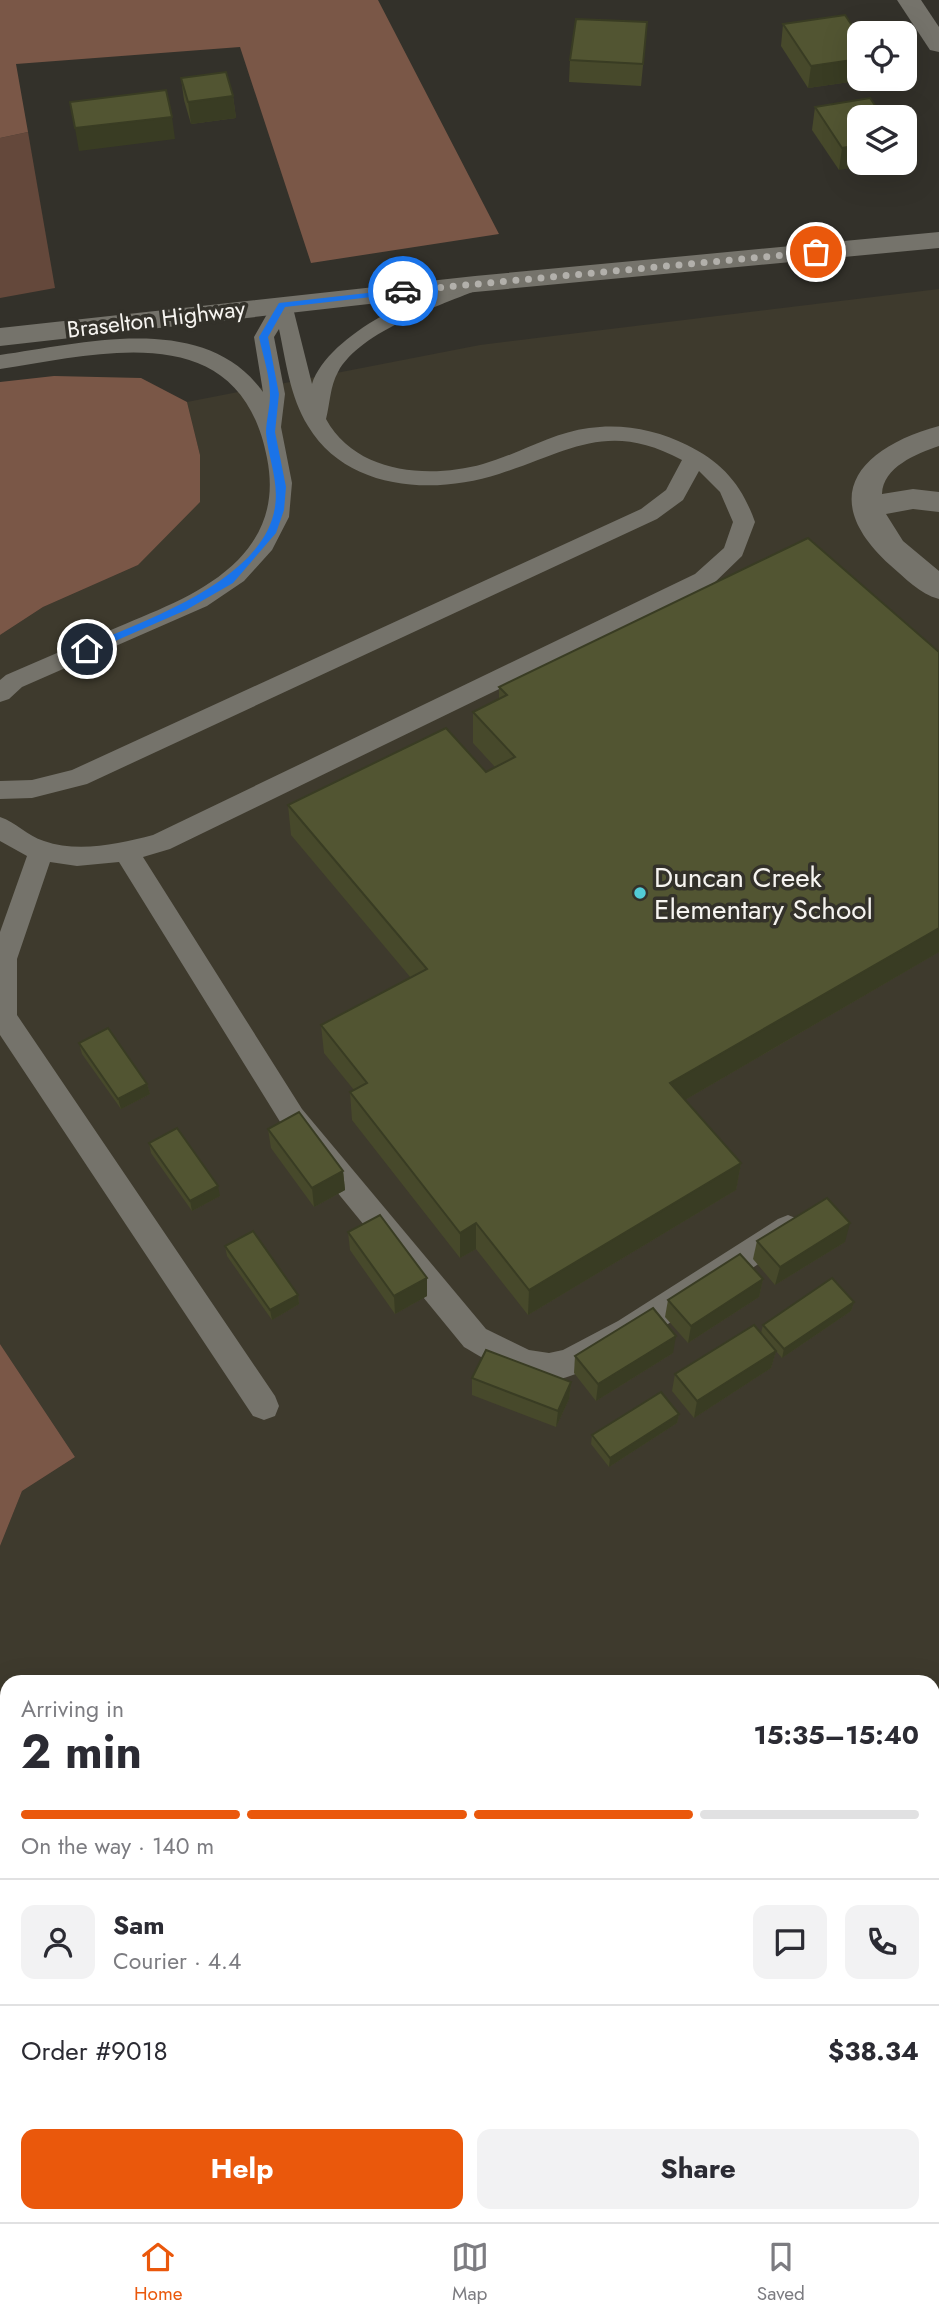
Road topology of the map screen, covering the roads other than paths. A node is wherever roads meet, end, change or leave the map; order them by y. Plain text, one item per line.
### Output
1 (909, 0) edge
2 (939, 45) edge
3 (939, 240) edge
4 (475, 284) junction
5 (282, 304) junction
6 (0, 337) edge
7 (0, 362) edge
8 (316, 418) junction
9 (271, 432) junction
10 (939, 436) edge
11 (695, 457) junction
12 (939, 502) edge
13 (869, 508) junction
14 (939, 588) edge
15 (0, 694) edge
16 (0, 790) edge
17 (0, 827) edge
18 (41, 851) junction
19 (127, 853) junction
20 (811, 1213) edge
21 (264, 1406) dead end

1 - 2 main road
3 - 4 main road, Braselton Highway
4 - 5 main road, Braselton Highway
4 - 8 lane
5 - 6 main road, Braselton Highway
5 - 8 lane
5 - 9 lane
7 - 9 lane
8 - 11 lane
9 - 15 lane
10 - 13 main road
11 - 16 lane
11 - 19 lane
12 - 13 main road
13 - 14 main road
17 - 18 lane
18 - 19 lane
18 - 21 lane
19 - 20 lane

